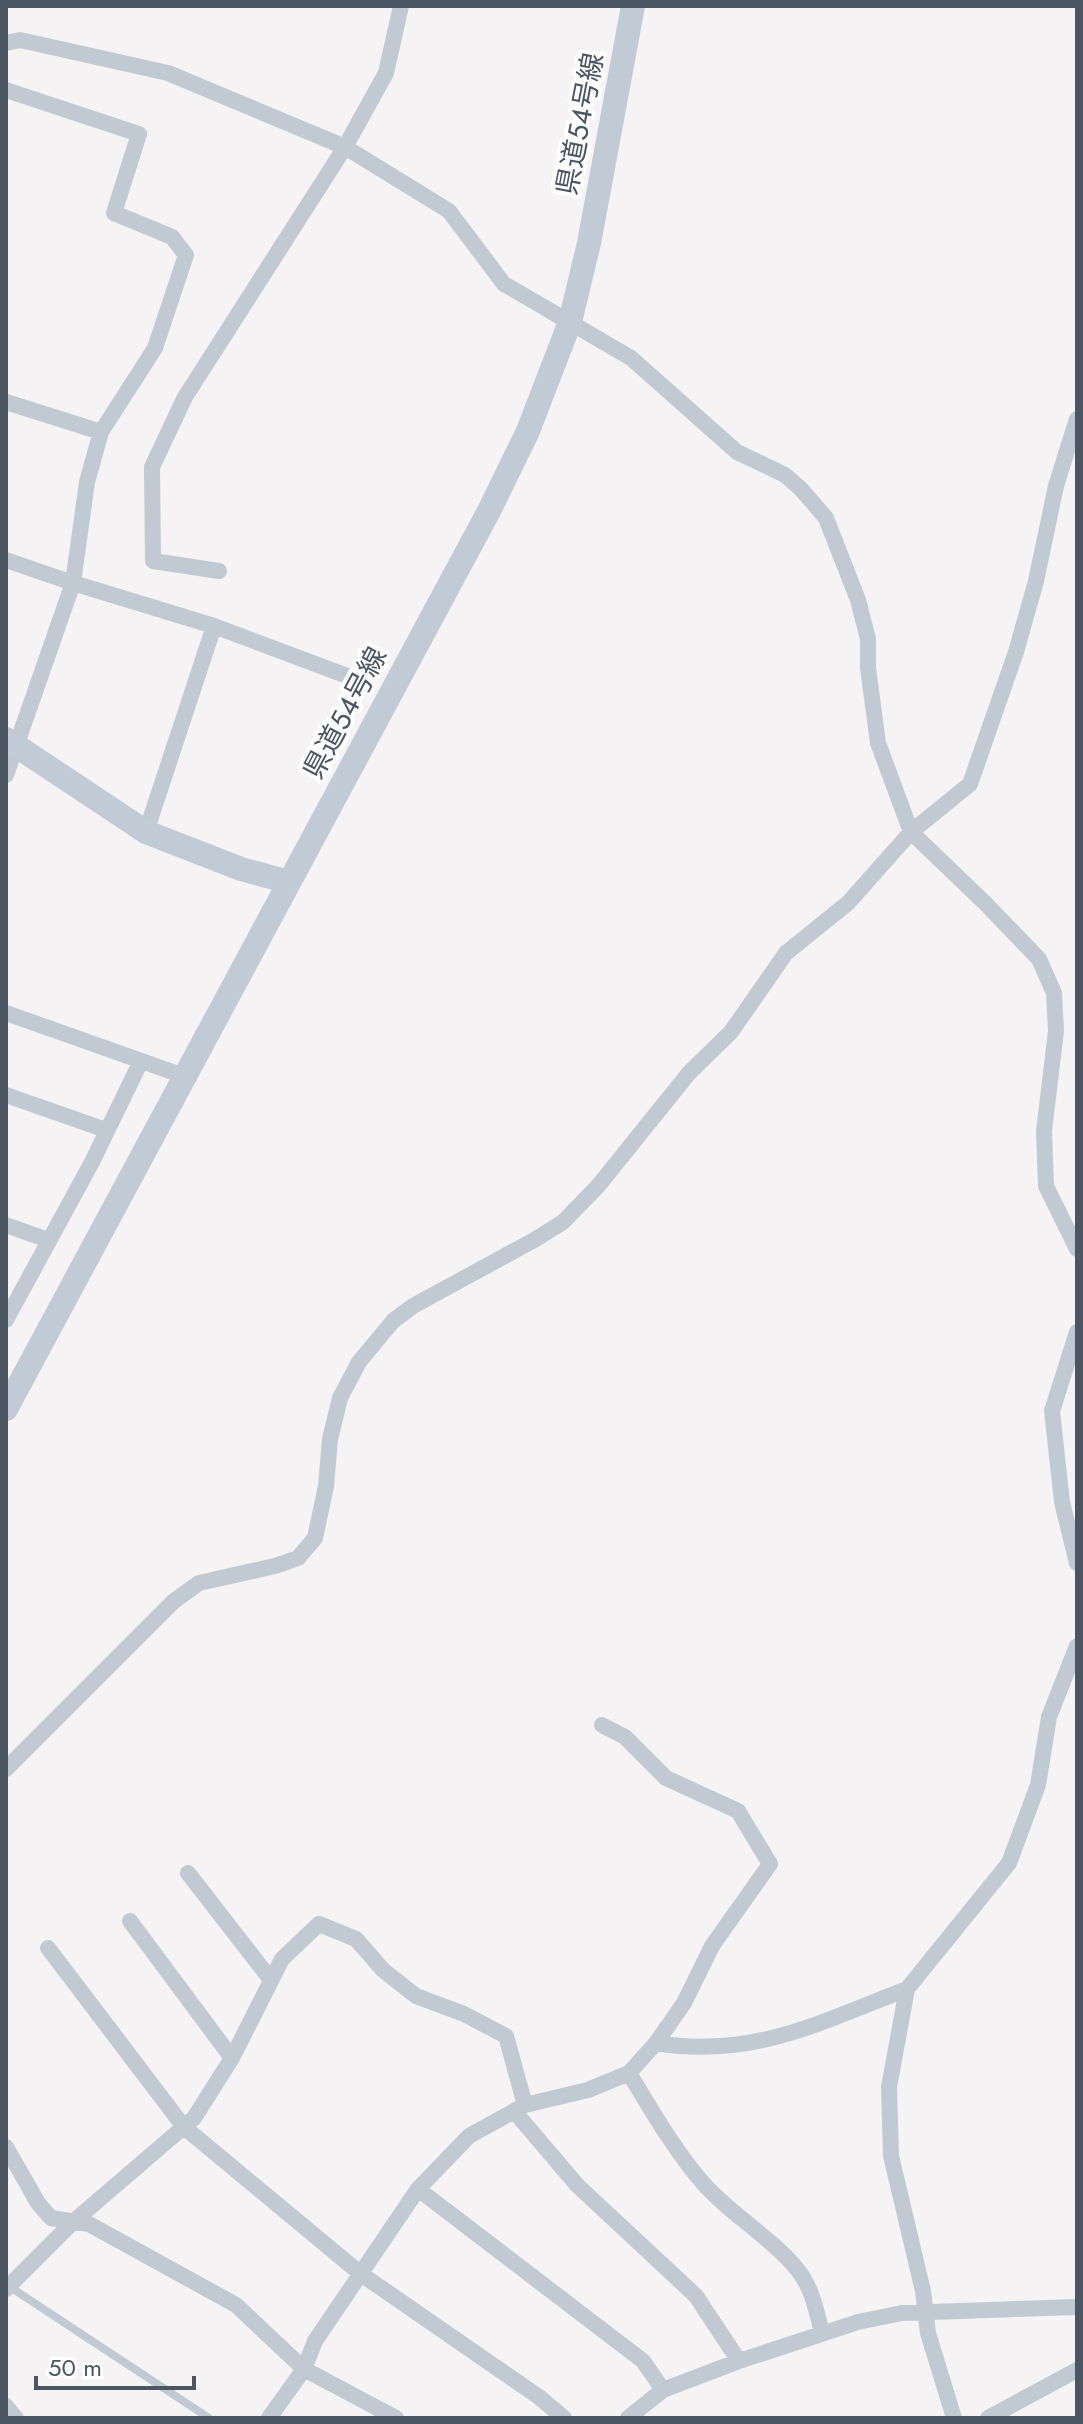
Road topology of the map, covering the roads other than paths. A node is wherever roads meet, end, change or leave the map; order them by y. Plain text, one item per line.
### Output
1 (401, 6) edge
2 (633, 6) edge
3 (6, 43) edge
4 (6, 90) edge
5 (345, 147) junction
6 (570, 322) junction
7 (6, 402) edge
8 (1077, 419) edge
9 (101, 432) junction
10 (6, 560) edge
11 (219, 571) dead end
12 (73, 583) junction
13 (214, 626) junction
14 (350, 677) dead end
15 (11, 742) edge
16 (6, 775) edge
17 (146, 832) junction
18 (911, 832) junction
19 (289, 882) junction
20 (6, 1013) edge
21 (141, 1061) junction
22 (184, 1076) junction
23 (6, 1095) edge
24 (106, 1130) junction
25 (6, 1225) edge
26 (48, 1240) junction
27 (1077, 1249) edge
28 (6, 1320) edge
29 (1077, 1332) edge
30 (6, 1409) edge
31 (1077, 1563) edge
32 (1077, 1646) edge
33 (602, 1725) dead end
34 (6, 1769) edge
35 (188, 1873) dead end
36 (130, 1921) dead end
37 (48, 1948) dead end
38 (271, 1980) junction
39 (907, 1989) junction
40 (656, 2043) junction
41 (232, 2058) junction
42 (629, 2073) junction
43 (520, 2108) junction
44 (184, 2127) junction
45 (6, 2147) edge
46 (418, 2189) junction
47 (73, 2222) junction
48 (361, 2274) junction
49 (7, 2287) edge
50 (1077, 2307) edge
51 (925, 2313) junction
52 (822, 2332) junction
53 (739, 2361) junction
54 (304, 2369) junction
55 (1077, 2370) edge
56 (663, 2390) junction
57 (6, 2406) edge
58 (16, 2418) edge
59 (209, 2418) edge
60 (269, 2418) edge
61 (396, 2418) edge
62 (564, 2418) edge
63 (628, 2418) edge
64 (954, 2418) edge
65 (988, 2418) edge

1 - 5 street
2 - 6 main road, 県道54号線
3 - 5 street
4 - 9 street
5 - 6 street
5 - 11 street
6 - 18 street
6 - 19 main road, 県道54号線
7 - 9 street
8 - 18 street
9 - 12 street
10 - 12 street
12 - 13 street
12 - 15 street
13 - 14 street
13 - 17 street
15 - 16 street
15 - 17 main road
17 - 19 main road
18 - 27 street
18 - 34 street
19 - 22 main road, 県道54号線
20 - 21 street
21 - 22 street
21 - 24 street
22 - 30 main road, 県道54号線
23 - 24 street
24 - 26 street
25 - 26 street
26 - 28 street
29 - 31 street
32 - 39 street
33 - 40 street
35 - 38 street
36 - 41 street
37 - 44 street
38 - 41 street
38 - 43 street
39 - 40 street
39 - 51 street
40 - 42 street
41 - 44 street
42 - 43 street
42 - 52 street
43 - 46 street
43 - 53 street
44 - 47 street
44 - 48 street
45 - 47 street
46 - 48 street
46 - 56 street
47 - 49 street
47 - 54 street
48 - 54 street
48 - 62 street
49 - 59 lane
50 - 51 street
51 - 52 street
51 - 64 street
52 - 53 street
53 - 56 street
54 - 60 street
54 - 61 street
55 - 65 street
56 - 63 street
57 - 58 street

